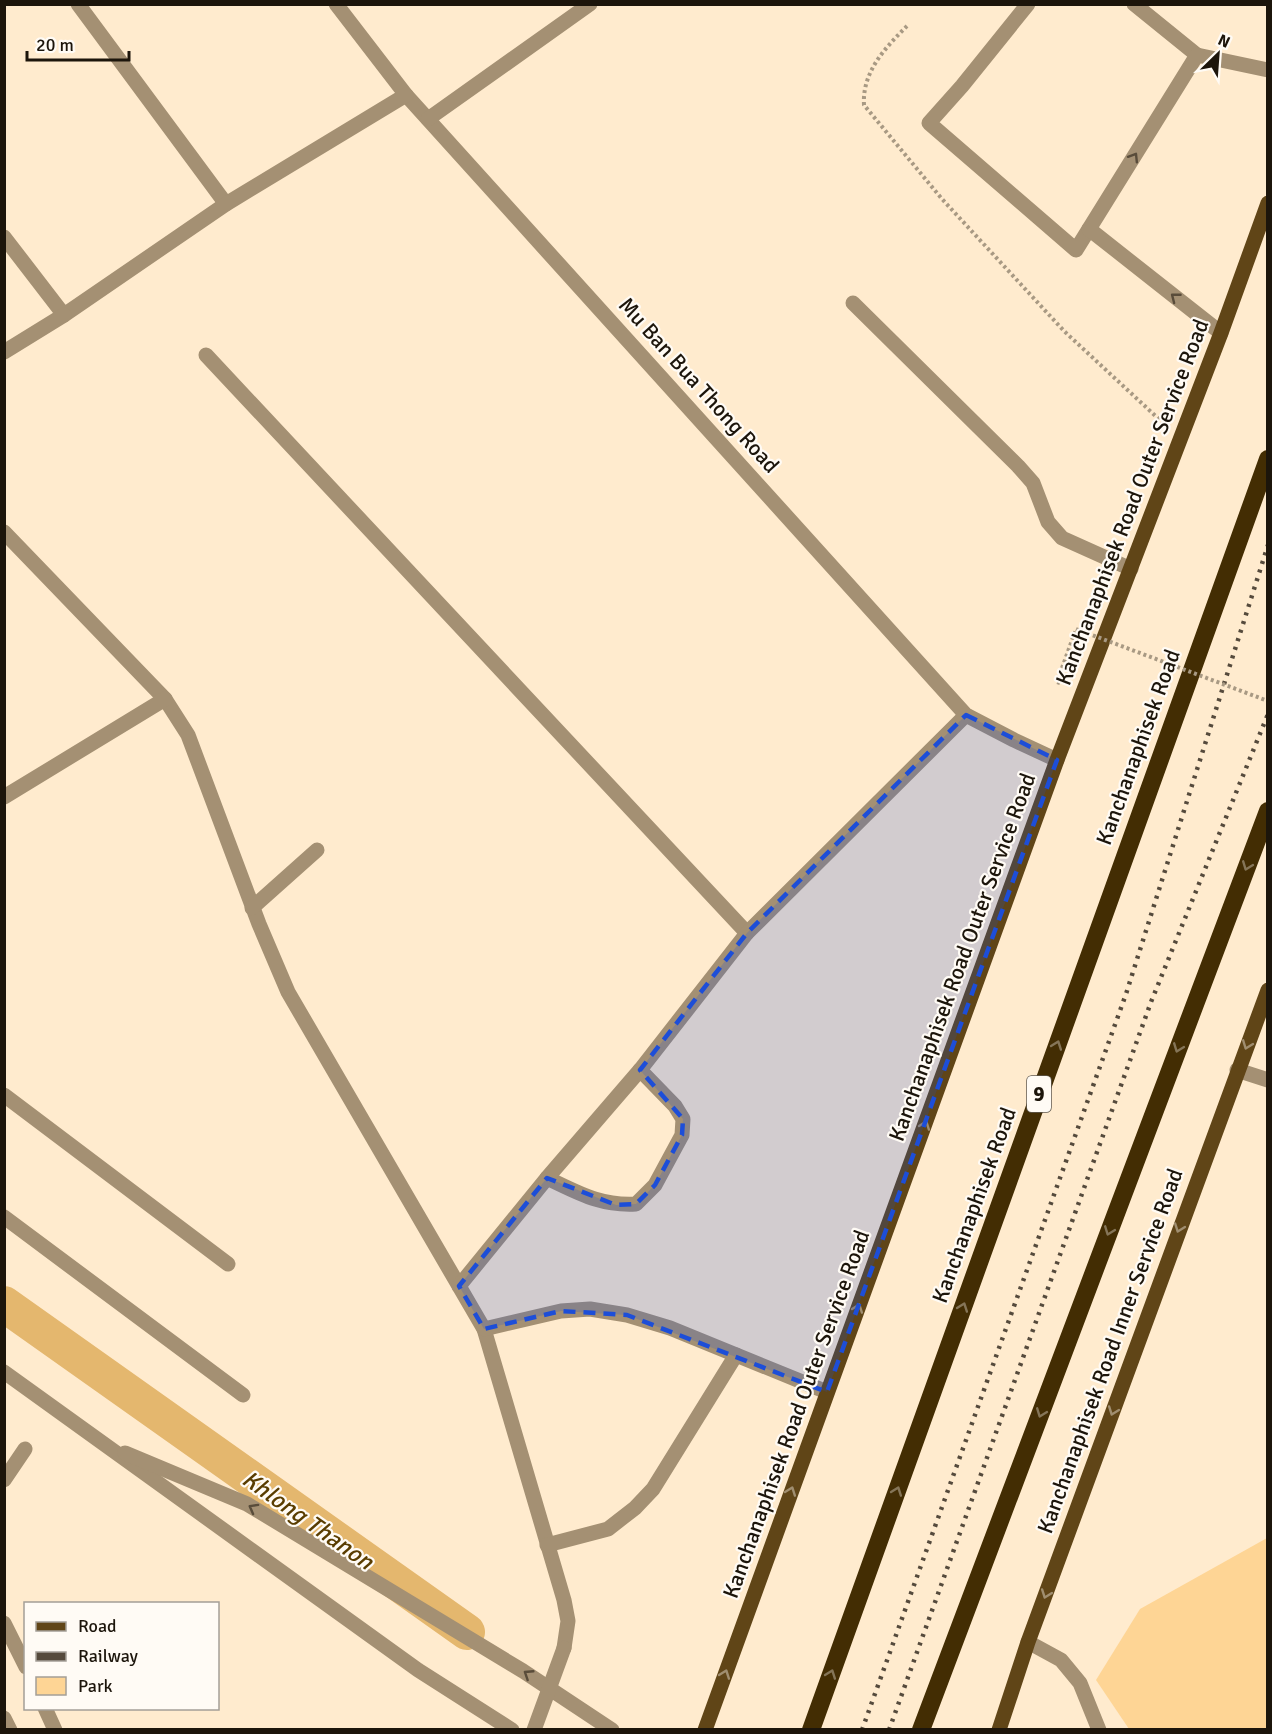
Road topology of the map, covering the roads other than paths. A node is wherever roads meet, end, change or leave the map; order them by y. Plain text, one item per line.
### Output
1 (78, 4) edge
2 (336, 4) edge
3 (590, 4) edge
4 (1028, 4) edge
5 (1134, 4) edge
6 (1197, 55) junction
7 (1268, 70) edge
8 (406, 95) junction
9 (428, 118) junction
10 (1268, 203) edge
11 (226, 204) junction
12 (1089, 229) junction
13 (4, 237) edge
14 (853, 303) dead end
15 (64, 315) junction
16 (1221, 333) junction
17 (4, 352) edge
18 (206, 355) dead end
19 (1268, 459) edge
20 (4, 532) edge
21 (1131, 569) junction
22 (165, 699) junction
23 (966, 715) junction
24 (1057, 760) junction
25 (4, 797) edge
26 (1268, 811) edge
27 (317, 850) dead end
28 (252, 908) junction
29 (747, 933) junction
30 (1268, 990) edge
31 (640, 1070) junction
32 (1237, 1070) junction
33 (1268, 1080) edge
34 (4, 1095) edge
35 (547, 1178) junction
36 (4, 1217) edge
37 (228, 1264) dead end
38 (459, 1286) junction
39 (484, 1329) junction
40 (736, 1355) junction
41 (4, 1372) edge
42 (827, 1392) junction
43 (243, 1395) dead end
44 (102, 1443) junction
45 (25, 1449) dead end
46 (4, 1480) edge
47 (547, 1545) junction
48 (4, 1623) edge
49 (1028, 1642) junction
50 (24, 1663) edge
51 (46, 1710) edge
52 (4, 1718) edge
53 (10, 1730) edge
54 (55, 1730) edge
55 (512, 1730) edge
56 (534, 1730) edge
57 (612, 1730) edge
58 (705, 1730) edge
59 (811, 1730) edge
60 (921, 1730) edge
61 (999, 1730) edge
62 (1099, 1730) edge

1 - 11 street
2 - 8 street, Mu Ban Bua Thong Road
3 - 9 street
4 - 12 street
5 - 6 street
6 - 7 street
12 -> 6 street
8 - 9 street, Mu Ban Bua Thong Road
8 - 11 street
9 - 23 street, Mu Ban Bua Thong Road
10 - 16 main road, Kanchanaphisek Road Outer Service Road
11 - 15 street
16 -> 12 street
13 - 15 street
14 - 21 street
15 - 17 street
16 - 21 main road, Kanchanaphisek Road Outer Service Road
18 - 29 street
59 -> 19 highway, Kanchanaphisek Road / 9
20 - 22 street
21 - 24 main road, Kanchanaphisek Road Outer Service Road
22 - 25 street
22 - 28 street
23 - 24 street, Mu Ban Bua Thong Road
23 - 29 street
42 -> 24 main road, Kanchanaphisek Road Outer Service Road
26 -> 60 highway
27 - 28 street
28 - 38 street
29 - 31 street
30 -> 32 main road, Kanchanaphisek Road Inner Service Road
31 - 35 street
31 - 35 street
32 - 33 street
32 -> 49 main road, Kanchanaphisek Road Inner Service Road
34 - 37 street
35 - 38 street
36 - 43 street
38 - 39 street
39 - 40 street
39 - 47 street
40 - 42 street
40 - 47 street
41 - 44 street
58 -> 42 main road, Kanchanaphisek Road Outer Service Road
44 - 55 street
57 -> 44 street
45 - 46 street
47 - 56 street, bridge
48 - 50 street
49 - 61 main road, Kanchanaphisek Road Inner Service Road
49 - 62 street
51 - 54 street
52 - 53 street

